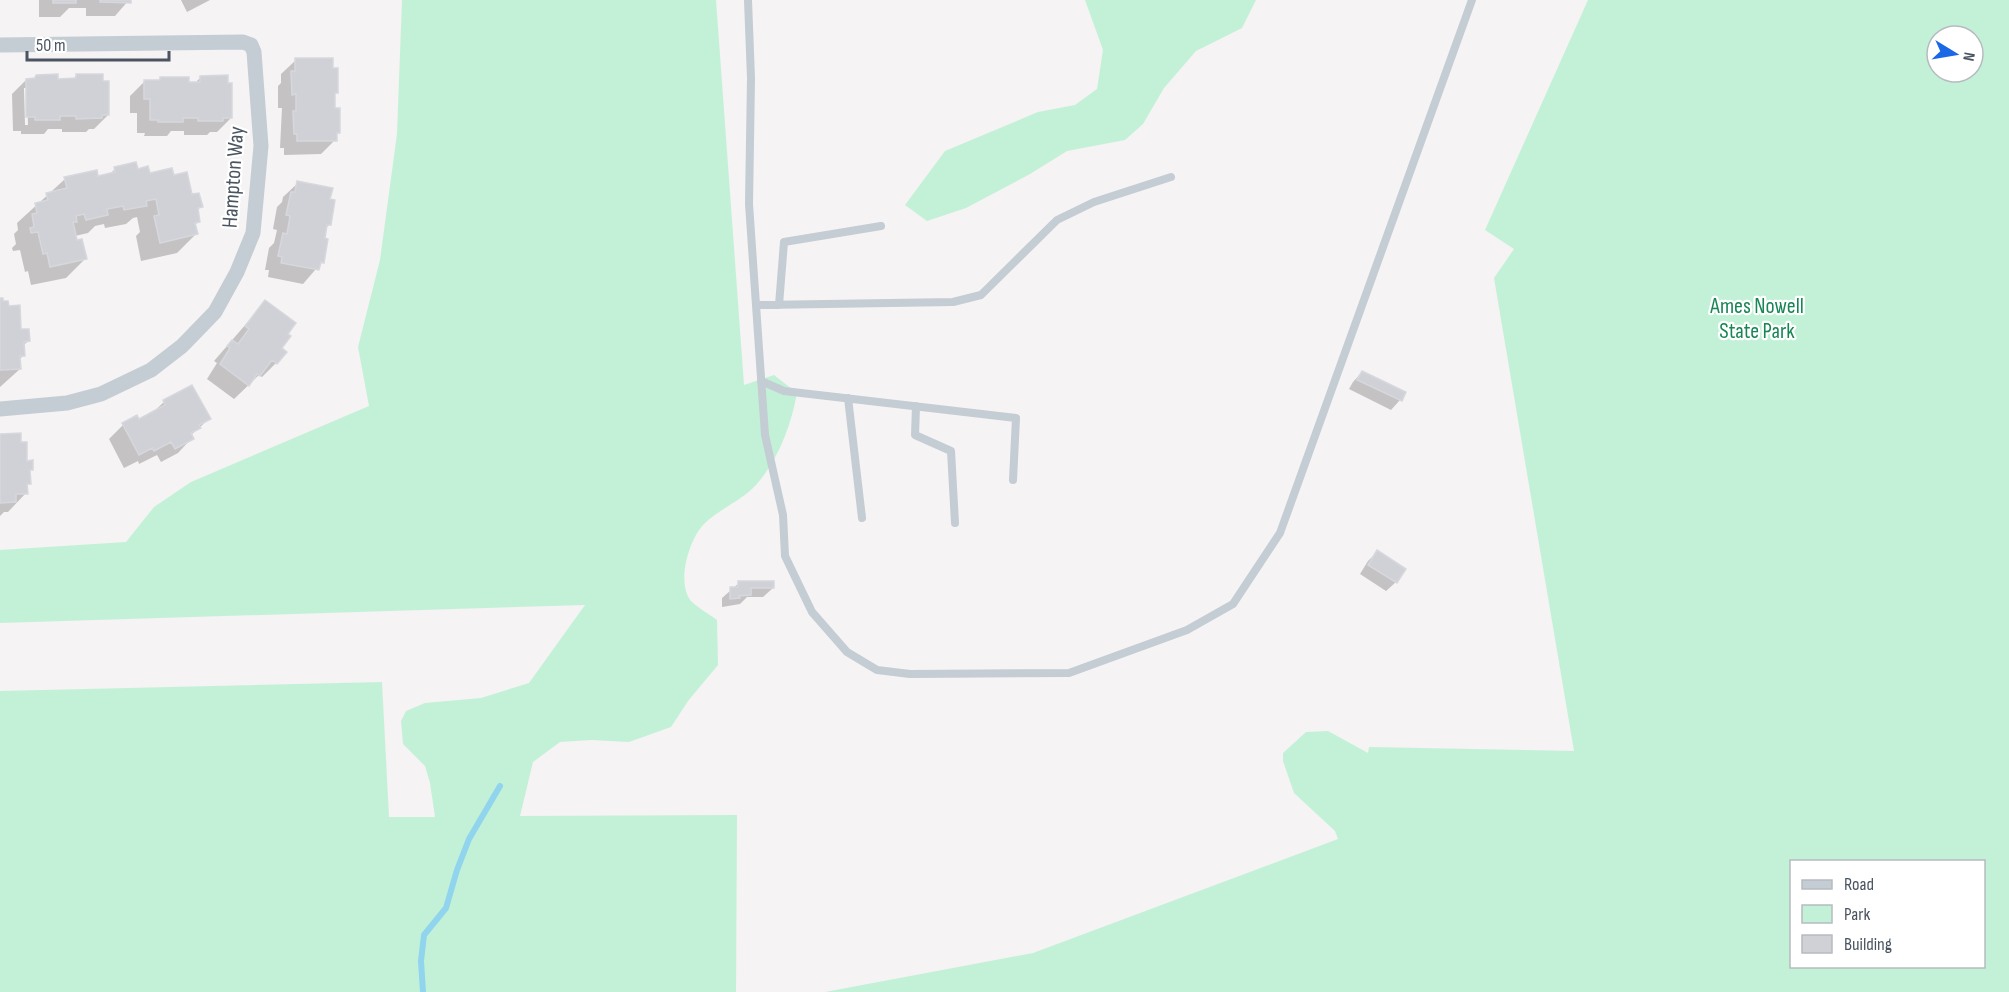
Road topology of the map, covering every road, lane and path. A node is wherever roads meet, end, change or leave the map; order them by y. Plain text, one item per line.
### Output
1 (748, 0) edge
2 (1472, 0) edge
3 (0, 45) edge
4 (1171, 177) dead end
5 (881, 226) dead end
6 (756, 305) junction
7 (779, 305) junction
8 (761, 381) junction
9 (848, 398) junction
10 (916, 406) junction
11 (0, 409) edge
12 (1012, 480) dead end
13 (862, 518) dead end
14 (955, 523) dead end

1 - 6 lane
2 - 8 lane
3 - 11 street, Hampton Way
4 - 7 lane
5 - 7 lane
6 - 7 lane
6 - 8 lane
8 - 9 lane
9 - 10 lane
9 - 13 lane
10 - 12 lane
10 - 14 lane

